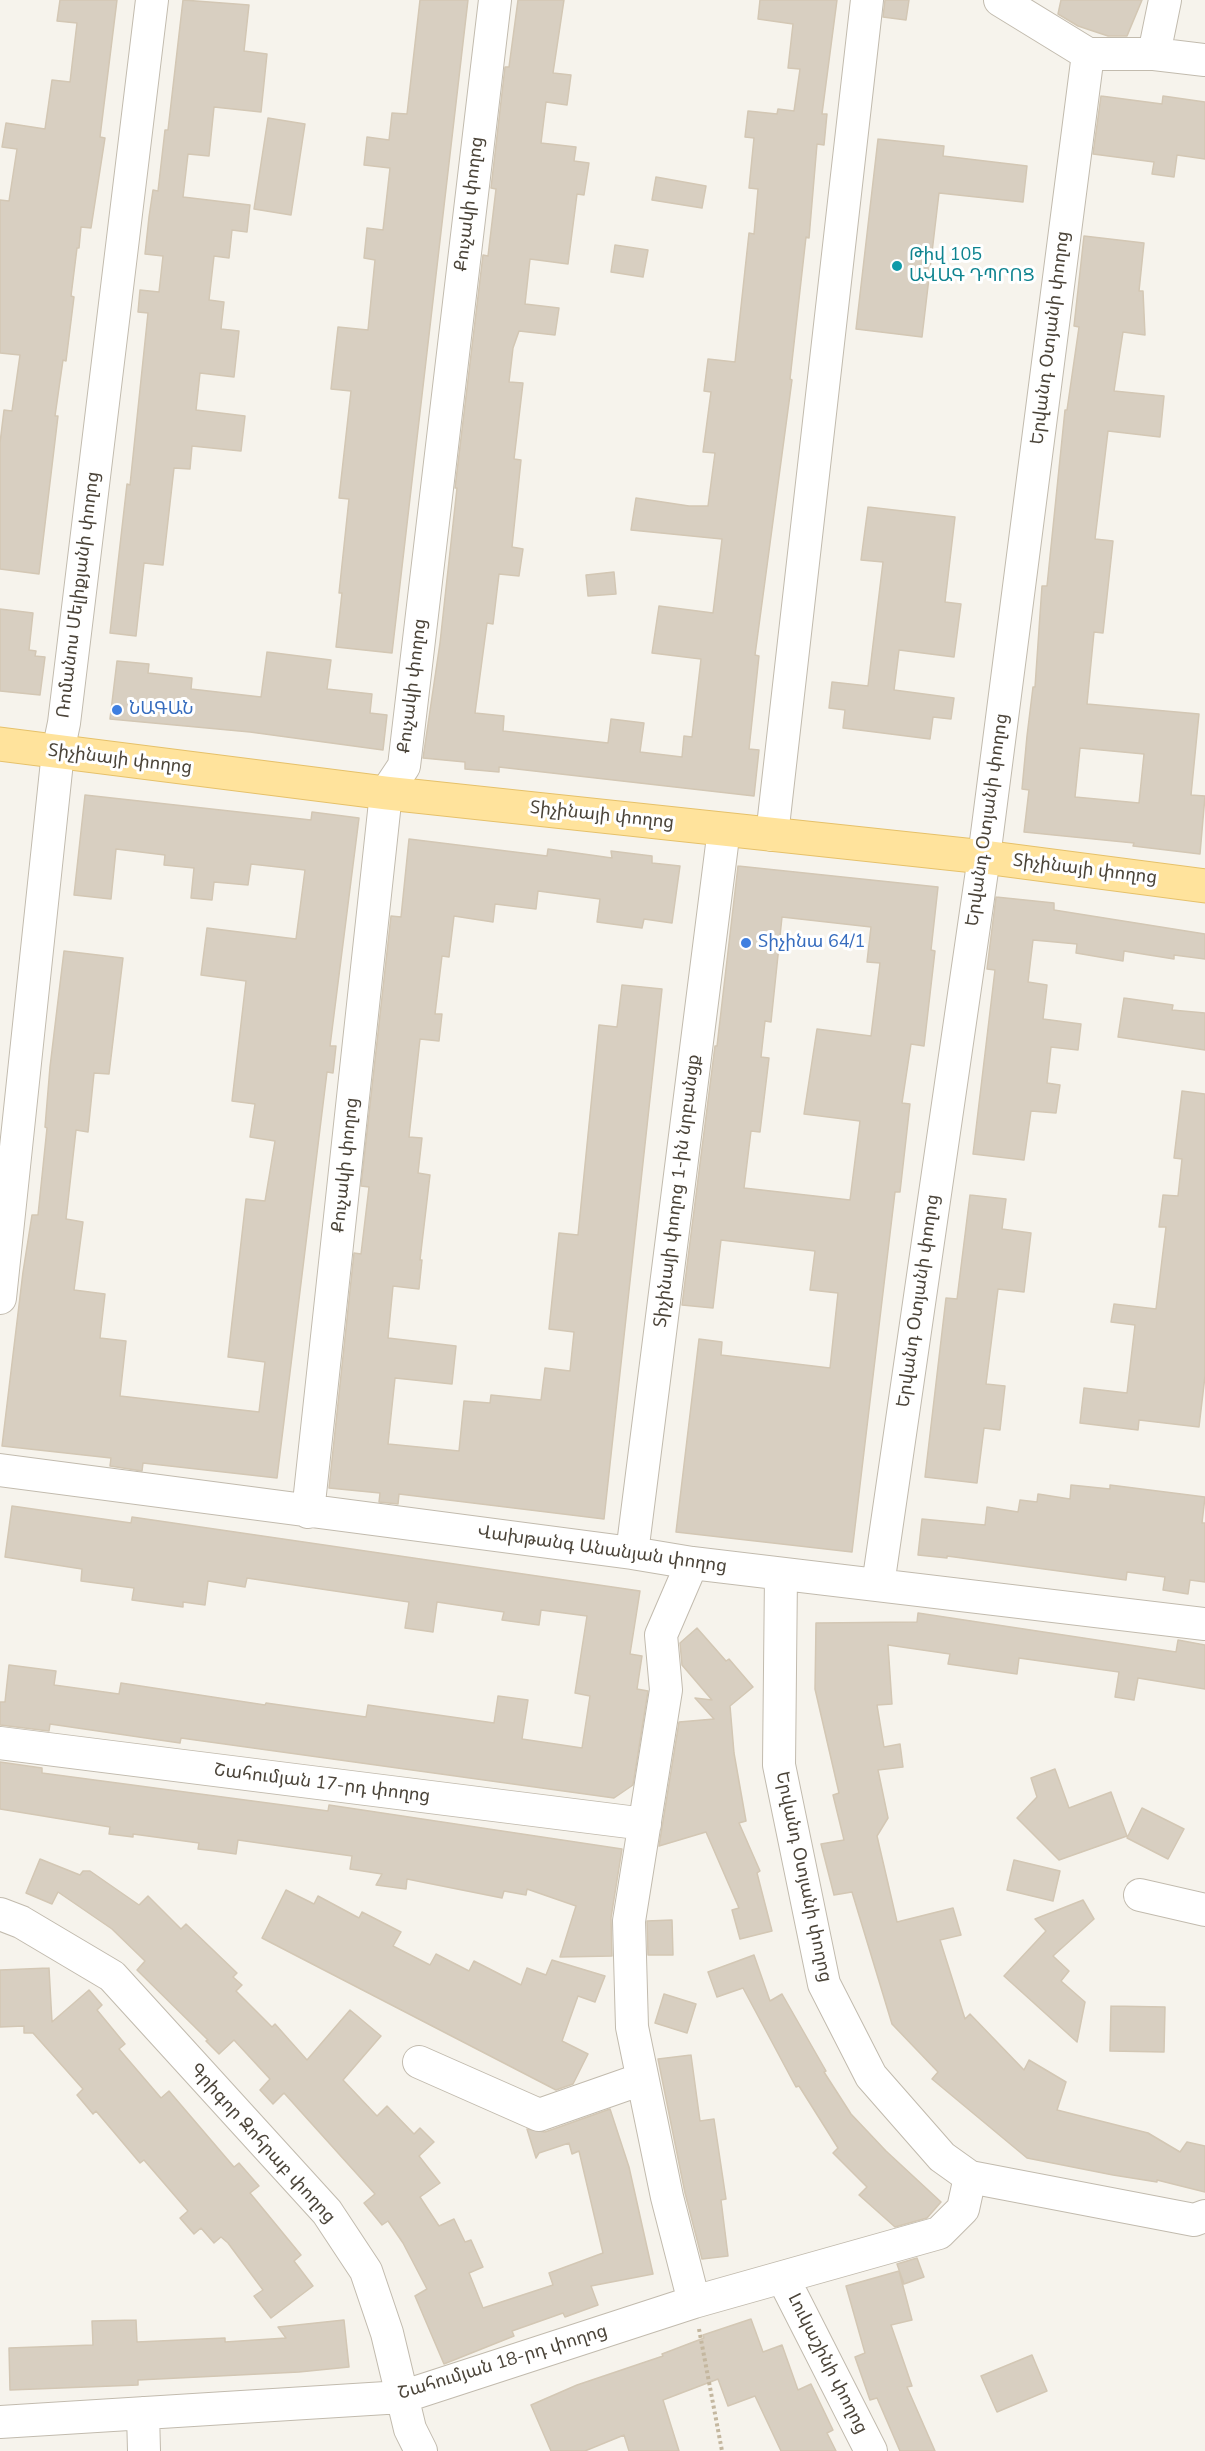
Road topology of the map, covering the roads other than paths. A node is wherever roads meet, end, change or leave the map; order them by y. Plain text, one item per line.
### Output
1 (152, 0) edge
2 (495, 0) edge
3 (867, 0) edge
4 (1000, 0) edge
5 (1166, 0) edge
6 (1088, 54) junction
7 (1154, 54) junction
8 (1205, 60) edge
9 (0, 744) edge
10 (58, 752) junction
11 (386, 793) junction
12 (724, 829) junction
13 (772, 835) junction
14 (984, 857) junction
15 (1205, 886) edge
16 (0, 1298) edge
17 (0, 1470) edge
18 (308, 1512) junction
19 (632, 1553) junction
20 (692, 1563) junction
21 (781, 1574) junction
22 (878, 1584) junction
23 (1205, 1624) edge
24 (0, 1743) edge
25 (645, 1824) junction
26 (1140, 1895) dead end
27 (1205, 1910) edge
28 (0, 1914) edge
29 (419, 2062) dead end
30 (642, 2079) junction
31 (970, 2177) junction
32 (1205, 2216) edge
33 (783, 2278) junction
34 (694, 2302) junction
35 (402, 2397) junction
36 (143, 2414) junction
37 (0, 2422) edge
38 (144, 2451) edge
39 (421, 2451) edge
40 (871, 2451) edge

1 - 10 street, Ռոմանոս Մելիքյանի փողոց
2 - 11 street, Քուչակի փողոց
3 - 13 street
4 - 6 street
5 - 7 street
6 - 7 street
6 - 14 street, Երվանդ Օտյանի փողոց
7 - 8 street
9 - 10 main road, Տիչինայի փողոց
10 - 11 main road, Տիչինայի փողոց
10 - 16 street, Ռոմանոս Մելիքյանի փողոց
11 - 12 main road, Տիչինայի փողոց
11 - 18 street, Քուչակի փողոց
12 - 13 main road, Տիչինայի փողոց
12 - 19 street, Տիչինայի փողոց 1-ին նրբանցք
13 - 14 main road, Տիչինայի փողոց
14 - 15 main road, Տիչինայի փողոց
14 - 22 street, Երվանդ Օտյանի փողոց
17 - 18 street, Վախթանգ Անանյան փողոց
18 - 19 street, Վախթանգ Անանյան փողոց
19 - 20 street, Վախթանգ Անանյան փողոց
20 - 21 street, Վախթանգ Անանյան փողոց
20 - 25 street
21 - 22 street, Վախթանգ Անանյան փողոց
21 - 31 street, Երվանդ Օտյանի փողոց
22 - 23 street, Վախթանգ Անանյան փողոց
24 - 25 street, Շահումյան 17-րդ փողոց
25 - 30 street
26 - 27 street
28 - 35 street, Գրիգոր Զոհրաբ փողոց
29 - 30 street
30 - 34 street
31 - 32 street, Երվանդ Օտյանի փողոց
31 - 33 street, Շահումյան 18-րդ փողոց
33 - 34 street, Շահումյան 18-րդ փողոց
33 - 40 street, Լուկաշինի փողոց
34 - 35 street, Շահումյան 18-րդ փողոց
35 - 36 street, Շահումյան 18-րդ փողոց
35 - 39 street, Գրիգոր Զոհրաբ փողոց
36 - 37 street, Շահումյան 18-րդ փողոց
36 - 38 street

